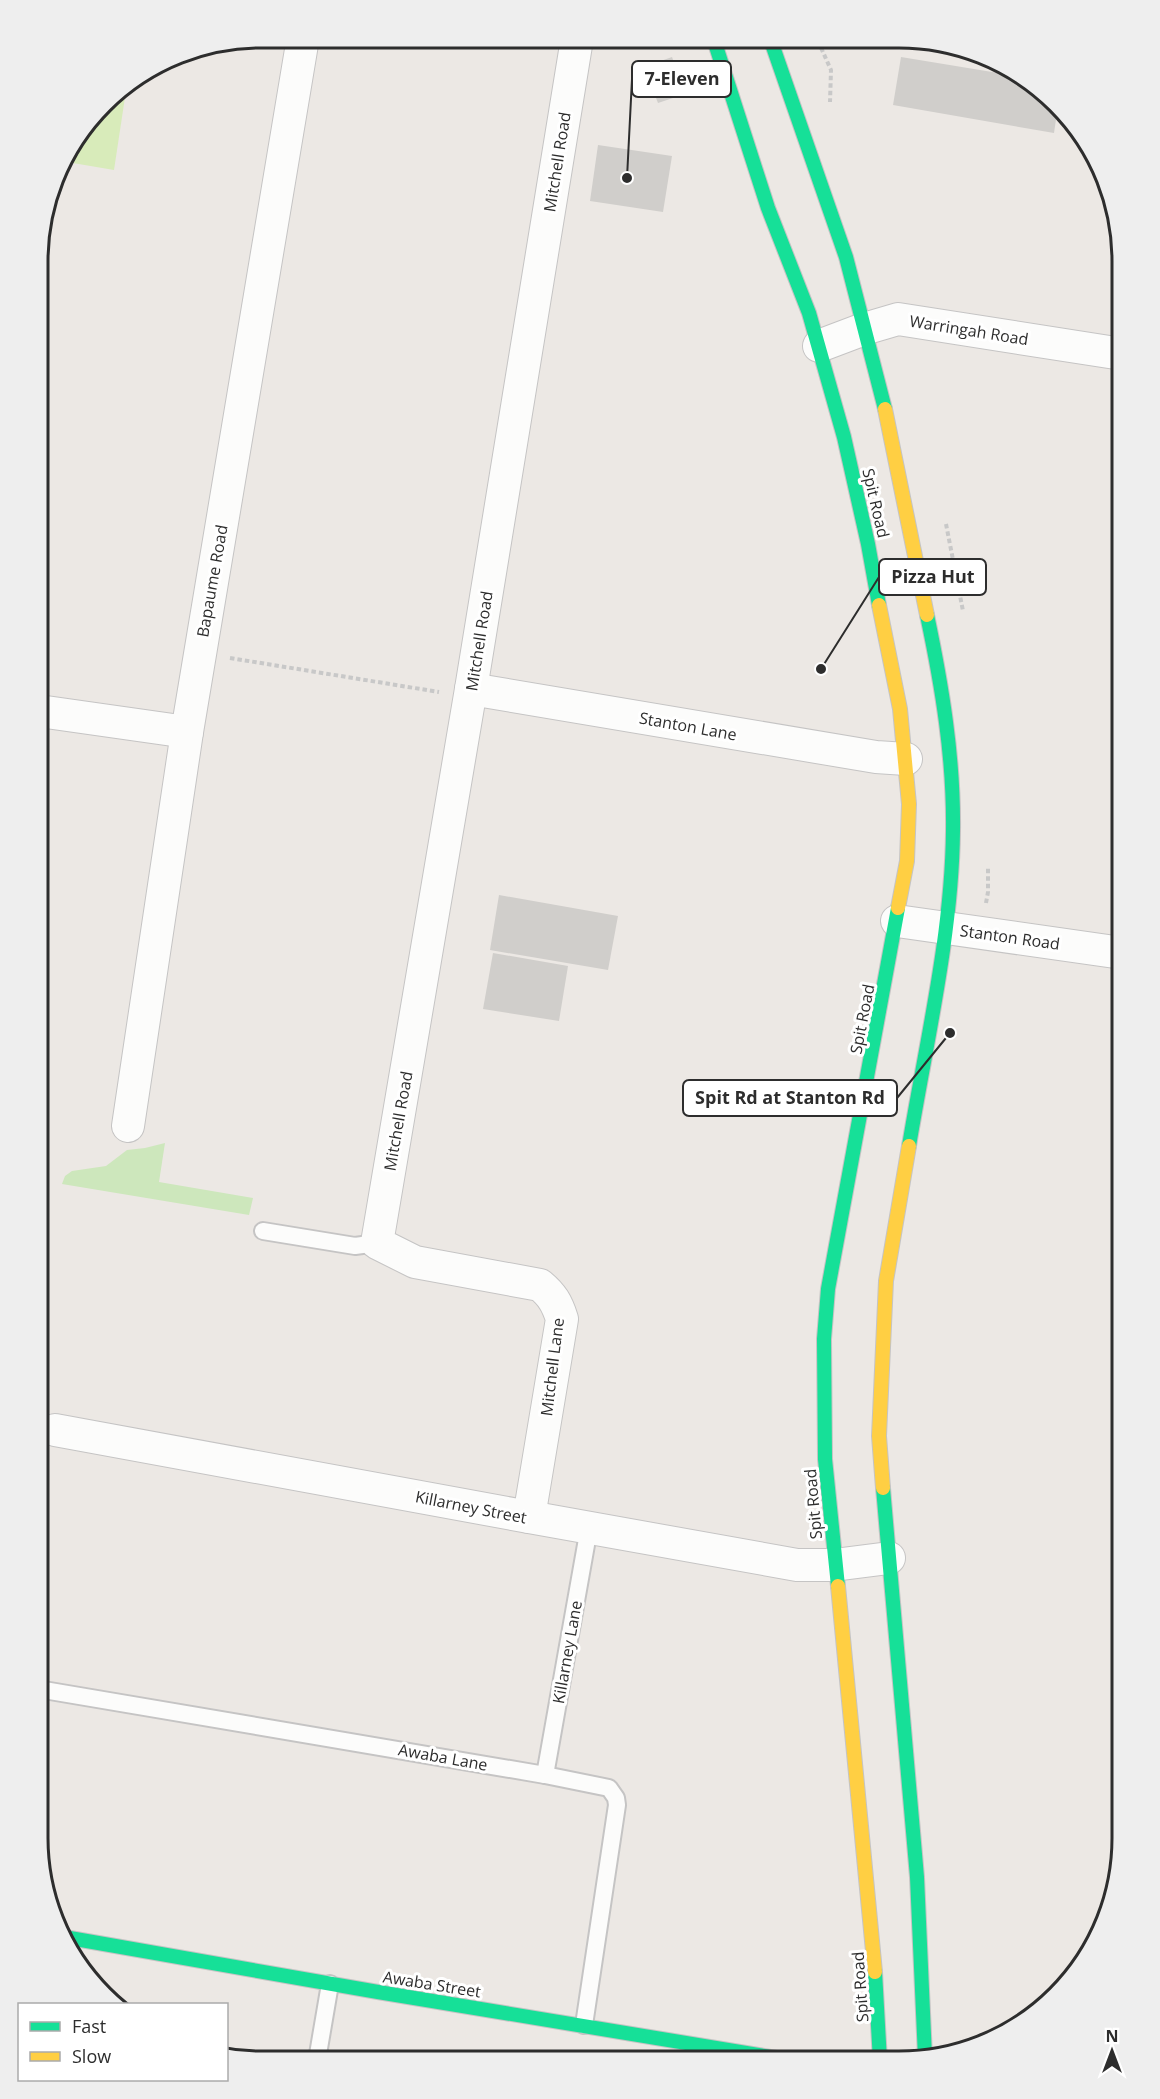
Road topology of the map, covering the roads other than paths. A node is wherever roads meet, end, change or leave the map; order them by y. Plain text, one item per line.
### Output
1 (301, 48) edge
2 (576, 48) edge
3 (717, 48) edge
4 (773, 48) edge
5 (864, 329) junction
6 (819, 346) junction
7 (1112, 352) edge
8 (471, 689) junction
9 (48, 712) edge
10 (187, 732) junction
11 (906, 759) junction
12 (897, 921) junction
13 (946, 928) junction
14 (1112, 952) edge
15 (128, 1125) dead end
16 (263, 1231) dead end
17 (377, 1243) junction
18 (55, 1430) dead end
19 (529, 1518) junction
20 (589, 1528) junction
21 (889, 1558) junction
22 (834, 1565) junction
23 (48, 1691) edge
24 (545, 1775) junction
25 (74, 1939) edge
26 (330, 1984) junction
27 (584, 2025) junction
28 (925, 2049) edge
29 (319, 2051) edge
30 (736, 2051) edge
31 (880, 2051) edge

1 - 10 street, Bapaume Road
2 - 8 street, Mitchell Road
3 - 6 main road, Spit Road
4 - 5 main road, Spit Road
5 - 6 street, Warringah Road
5 - 7 street, Warringah Road
5 - 13 main road, Spit Road
6 - 11 main road, Spit Road
8 - 11 street, Stanton Lane
8 - 17 street, Mitchell Road
9 - 10 street
10 - 15 street, Bapaume Road
11 - 12 main road, Spit Road
12 - 13 street, Stanton Road
12 - 22 main road, Spit Road
13 - 14 street, Stanton Road
13 - 21 main road, Spit Road
16 - 17 lane
17 - 19 street, Mitchell Lane
18 - 19 street, Killarney Street
19 - 20 street, Killarney Street
20 - 22 street, Killarney Street
20 - 24 lane, Killarney Lane
21 - 22 street, Killarney Street
21 - 28 main road, Spit Road
22 - 31 main road, Spit Road
23 - 24 lane, Awaba Lane
24 - 27 lane, Awaba Lane
25 - 26 main road, Awaba Street
26 - 27 main road, Awaba Street
26 - 29 lane
27 - 30 main road, Awaba Street

